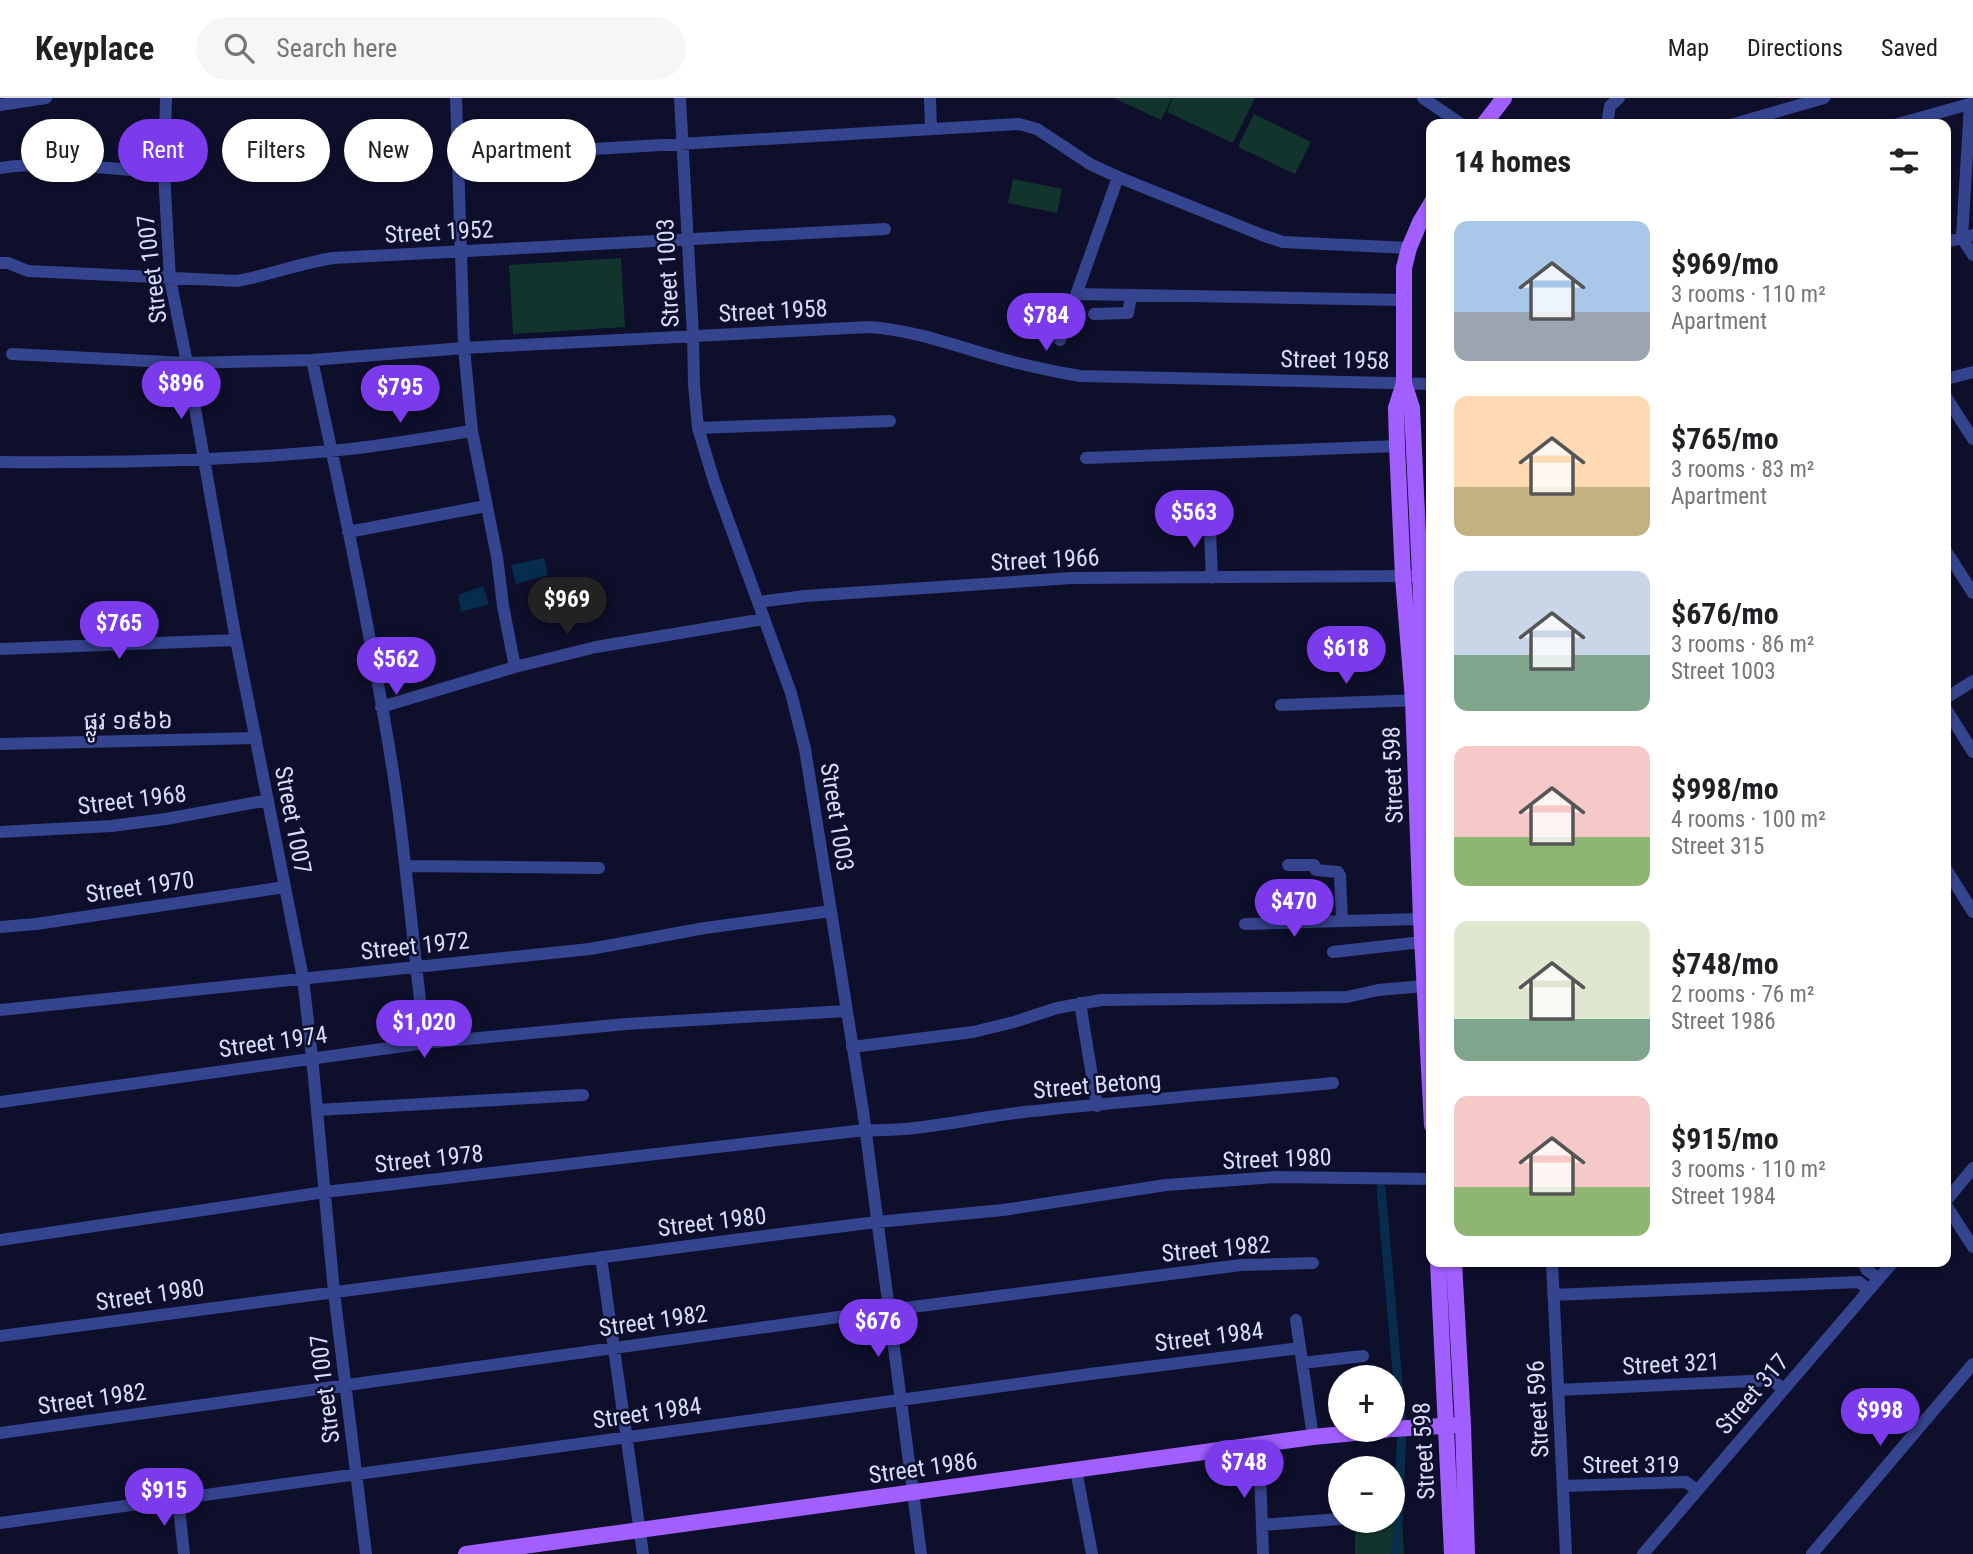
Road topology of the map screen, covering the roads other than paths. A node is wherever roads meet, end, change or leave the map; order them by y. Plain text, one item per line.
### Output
1 (46, 98) edge
2 (166, 98) edge
3 (456, 98) edge
4 (680, 98) edge
5 (929, 98) edge
6 (1423, 98) edge
7 (1504, 98) edge
8 (1619, 98) edge
9 (1824, 98) edge
10 (1971, 104) edge
11 (0, 105) edge
12 (165, 119) edge
13 (457, 119) edge
14 (1454, 119) edge
15 (1487, 119) edge
16 (1608, 119) edge
17 (1751, 119) edge
18 (1916, 119) edge
19 (931, 128) junction
20 (682, 143) junction
21 (596, 148) edge
22 (0, 168) edge
23 (118, 169) edge
24 (1118, 177) junction
25 (165, 182) edge
26 (460, 182) edge
27 (1426, 212) edge
28 (885, 229) dead end
29 (1968, 236) edge
30 (688, 240) junction
31 (1951, 241) edge
32 (1409, 248) junction
33 (462, 252) junction
34 (1973, 255) edge
35 (0, 262) edge
36 (170, 279) junction
37 (1076, 294) junction
38 (1131, 296) junction
39 (1403, 300) junction
40 (1094, 314) dead end
41 (693, 336) junction
42 (1060, 340) dead end
43 (464, 348) junction
44 (12, 354) dead end
45 (312, 359) junction
46 (187, 363) junction
47 (1973, 372) edge
48 (1951, 378) edge
49 (1404, 383) junction
50 (1426, 385) edge
51 (1951, 405) edge
52 (890, 421) dead end
53 (698, 428) junction
54 (472, 431) junction
55 (1973, 439) edge
56 (1397, 446) junction
57 (332, 451) junction
58 (1086, 458) dead end
59 (205, 460) junction
60 (0, 462) edge
61 (486, 506) junction
62 (1210, 531) dead end
63 (348, 532) junction
64 (1951, 559) edge
65 (1411, 577) junction
66 (1212, 578) junction
67 (1973, 593) edge
68 (758, 602) junction
69 (764, 620) junction
70 (236, 640) junction
71 (0, 649) edge
72 (515, 667) junction
73 (1973, 681) edge
74 (1951, 695) edge
75 (1419, 700) junction
76 (1281, 705) dead end
77 (381, 707) junction
78 (1951, 717) edge
79 (256, 738) junction
80 (0, 744) edge
81 (1973, 752) edge
82 (1426, 768) edge
83 (268, 800) junction
84 (0, 832) edge
85 (1288, 865) dead end
86 (406, 866) junction
87 (599, 868) dead end
88 (1951, 877) edge
89 (285, 887) junction
90 (831, 911) junction
91 (1973, 912) edge
92 (1421, 919) junction
93 (1342, 921) junction
94 (1245, 924) dead end
95 (0, 927) edge
96 (1422, 942) junction
97 (1333, 952) dead end
98 (416, 966) junction
99 (303, 978) junction
100 (1424, 986) junction
101 (1080, 1003) junction
102 (0, 1010) edge
103 (846, 1011) junction
104 (1426, 1014) edge
105 (425, 1043) junction
106 (852, 1046) junction
107 (312, 1057) junction
108 (1333, 1083) dead end
109 (583, 1095) dead end
110 (0, 1102) edge
111 (1097, 1106) junction
112 (317, 1110) junction
113 (865, 1130) junction
114 (1973, 1168) edge
115 (1426, 1179) edge
116 (325, 1192) junction
117 (1951, 1197) edge
118 (1951, 1211) edge
119 (877, 1222) junction
120 (0, 1240) edge
121 (1973, 1247) edge
122 (601, 1257) junction
123 (1313, 1262) dead end
124 (1438, 1267) edge
125 (1454, 1267) edge
126 (1552, 1267) edge
127 (1866, 1267) edge
128 (1889, 1267) edge
129 (1879, 1279) junction
130 (1869, 1290) junction
131 (334, 1292) junction
132 (1553, 1295) junction
133 (889, 1310) junction
134 (1296, 1320) dead end
135 (0, 1336) edge
136 (613, 1348) junction
137 (1300, 1348) junction
138 (1363, 1356) dead end
139 (1302, 1363) junction
140 (1973, 1364) edge
141 (345, 1385) junction
142 (1783, 1389) junction
143 (1558, 1390) junction
144 (901, 1399) junction
145 (1463, 1425) junction
146 (1447, 1426) junction
147 (1405, 1428) edge
148 (0, 1433) edge
149 (1328, 1436) edge
150 (626, 1437) junction
151 (1314, 1437) junction
152 (1259, 1445) junction
153 (1076, 1470) junction
154 (356, 1474) junction
155 (1563, 1486) junction
156 (1697, 1490) junction
157 (913, 1493) junction
158 (177, 1499) junction
159 (1458, 1518) junction
160 (1328, 1520) edge
161 (0, 1523) edge
162 (1262, 1525) junction
163 (640, 1530) junction
164 (184, 1554) edge
165 (366, 1554) edge
166 (466, 1554) edge
167 (643, 1554) edge
168 (921, 1554) edge
169 (1092, 1554) edge
170 (1263, 1554) edge
171 (1452, 1554) edge
172 (1468, 1554) edge
173 (1566, 1554) edge
174 (1643, 1554) edge
175 (1812, 1554) edge

1 - 11 street
2 - 12 street, Street 1007
3 - 13 street
4 - 20 street, Street 1003
5 - 19 street
6 - 14 street
7 - 15 main road
8 - 16 street
9 - 17 street
10 - 18 street
10 - 29 street
19 - 20 street
19 - 24 street
20 - 21 street
20 - 30 street, Street 1003
22 - 23 street
24 - 32 street
24 - 37 street
25 - 36 street, Street 1007
26 - 33 street
27 - 32 main road, Street 598
28 - 30 street, Street 1952
29 - 31 street
29 - 34 street
30 - 33 street, Street 1952
30 - 41 street, Street 1003
32 - 39 main road, Street 598
33 - 36 street, Street 1952
33 - 43 street
35 - 36 street, Street 1952
36 - 46 street, Street 1007
37 - 38 street
37 - 42 street
38 - 39 street
38 - 40 street
39 - 49 main road, Street 598
41 - 43 street, Street 1958
41 - 49 street, Street 1958
41 - 53 street, Street 1003
43 - 45 street, Street 1958
43 - 54 street
44 - 46 street, Street 1958
45 - 46 street, Street 1958
45 - 57 street
46 - 59 street, Street 1007
47 - 48 street
49 - 50 street, Street 1958
49 - 56 main road, Street 598
49 - 65 main road, Street 598
51 - 55 street
52 - 53 street
53 - 68 street, Street 1003
54 - 57 street
54 - 61 street
56 - 58 street
56 - 65 main road, Street 598
57 - 59 street
57 - 63 street
59 - 60 street
59 - 70 street, Street 1007
61 - 63 street
61 - 72 street
62 - 66 street
63 - 77 street
64 - 67 street
65 - 66 street, Street 1966
65 - 75 main road, Street 598
66 - 68 street, Street 1966
68 - 69 street, Street 1003
69 - 72 street
69 - 90 street, Street 1003
70 - 71 street
70 - 79 street, Street 1007
72 - 77 street
73 - 74 street
75 - 76 street
75 - 82 main road, Street 598
75 - 92 main road, Street 598
77 - 86 street
78 - 81 street
79 - 80 street, ផ្លូវ ១៩៦៦
79 - 83 street, Street 1007
83 - 84 street, Street 1968
83 - 89 street, Street 1007
85 - 93 street
86 - 87 street
86 - 98 street
88 - 91 street
89 - 95 street, Street 1970
89 - 99 street, Street 1007
90 - 98 street, Street 1972
90 - 103 street, Street 1003
92 - 93 street
92 - 96 main road, Street 598
93 - 94 street
96 - 97 street
96 - 100 main road, Street 598
98 - 99 street, Street 1972
98 - 105 street
99 - 102 street, Street 1972
99 - 107 street, Street 1007
100 - 101 street
100 - 104 main road, Street 598
101 - 106 street
101 - 111 street
103 - 105 street, Street 1974
103 - 106 street, Street 1003
105 - 107 street, Street 1974
106 - 113 street, Street 1003
107 - 110 street, Street 1974
107 - 112 street, Street 1007
108 - 111 street, Street Betong
109 - 112 street
111 - 113 street, Street Betong
112 - 116 street, Street 1007
113 - 116 street, Street 1978
113 - 119 street, Street 1003
114 - 117 street
115 - 119 street, Street 1980
116 - 120 street, Street 1978
116 - 131 street, Street 1007
118 - 121 street
119 - 122 street, Street 1980
119 - 133 street, Street 1003
122 - 131 street, Street 1980
122 - 136 street
123 - 133 street, Street 1982
124 - 146 main road, Street 598
125 - 145 main road, Street 598
126 - 132 street, Street 596
127 - 129 street
128 - 129 street, Street 317
129 - 130 street, Street 317
130 - 132 street
130 - 142 street, Street 317
131 - 135 street, Street 1980
131 - 141 street, Street 1007
132 - 143 street, Street 596
133 - 136 street, Street 1982
133 - 144 street, Street 1003
134 - 137 street
136 - 141 street, Street 1982
136 - 150 street
137 - 139 street
137 - 144 street, Street 1984
138 - 139 street
139 - 151 street
140 - 175 street
141 - 148 street, Street 1982
141 - 154 street, Street 1007
142 - 143 street, Street 321
142 - 156 street, Street 317
143 - 155 street, Street 596
144 - 150 street, Street 1984
144 - 157 street, Street 1003
145 - 146 main road, Street 1986
145 - 159 main road, Street 598
146 - 147 main road, Street 1986
146 - 159 main road, Street 598
149 - 151 main road, Street 1986
150 - 154 street, Street 1984
150 - 163 street
151 - 152 main road, Street 1986
152 - 153 main road, Street 1986
152 - 162 street
153 - 157 main road, Street 1986
153 - 169 street
154 - 158 street, Street 1984
154 - 165 street, Street 1007
155 - 156 street, Street 319
155 - 173 street, Street 596
156 - 174 street, Street 317
157 - 163 main road, Street 1986
157 - 168 street, Street 1003
158 - 161 street, Street 1984
158 - 164 street
159 - 171 main road, Street 598
159 - 172 main road, Street 598
160 - 162 street
162 - 170 street
163 - 166 main road, Street 1986
163 - 167 street

